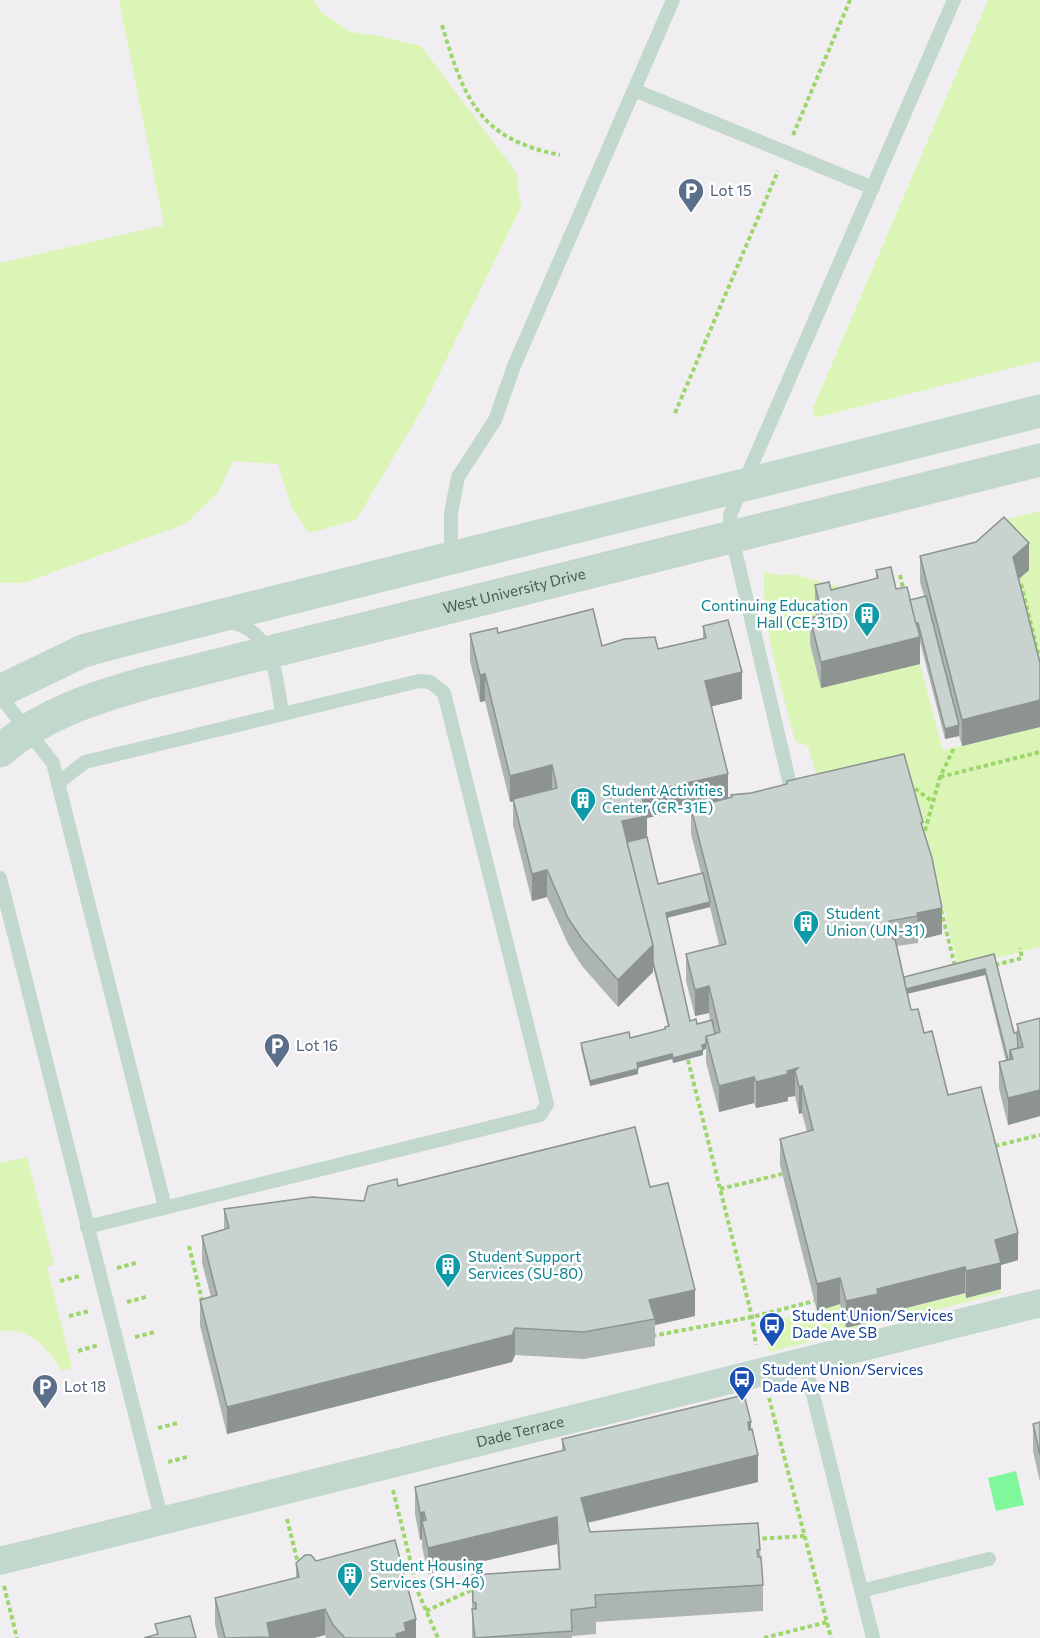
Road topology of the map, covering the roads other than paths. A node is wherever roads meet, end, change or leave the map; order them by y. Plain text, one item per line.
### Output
1 (673, 0) edge
2 (954, 0) edge
3 (634, 90) junction
4 (873, 188) junction
5 (1040, 411) edge
6 (1040, 460) edge
7 (745, 484) junction
8 (732, 537) junction
9 (499, 546) junction
10 (451, 558) junction
11 (510, 592) junction
12 (211, 618) junction
13 (268, 652) junction
14 (0, 691) edge
15 (0, 696) edge
16 (282, 714) junction
17 (28, 730) junction
18 (0, 751) edge
19 (58, 783) junction
20 (790, 785) edge
21 (0, 878) edge
22 (165, 1207) junction
23 (87, 1227) junction
24 (1040, 1303) edge
25 (805, 1362) junction
26 (162, 1521) junction
27 (989, 1559) dead end
28 (1, 1570) edge
29 (861, 1591) junction
30 (873, 1638) edge

1 - 3 lane
2 - 4 lane
3 - 4 lane
3 - 10 lane
4 - 7 lane
5 - 7 street
6 - 8 street, West University Drive
7 - 8 lane
7 - 9 street
8 - 11 street, West University Drive
8 - 20 lane
9 - 10 street
9 - 11 street
10 - 12 street
11 - 13 street, West University Drive
12 - 13 lane
12 - 14 street
13 - 16 lane
13 - 17 street, West University Drive
15 - 17 lane
16 - 19 lane
16 - 22 lane
17 - 18 street, West University Drive
17 - 19 lane
19 - 22 lane
21 - 23 lane
22 - 23 lane
23 - 26 lane
24 - 25 street, Dade Terrace
25 - 26 street, Dade Terrace
25 - 29 lane
26 - 28 street, Dade Terrace
27 - 29 lane
29 - 30 lane

